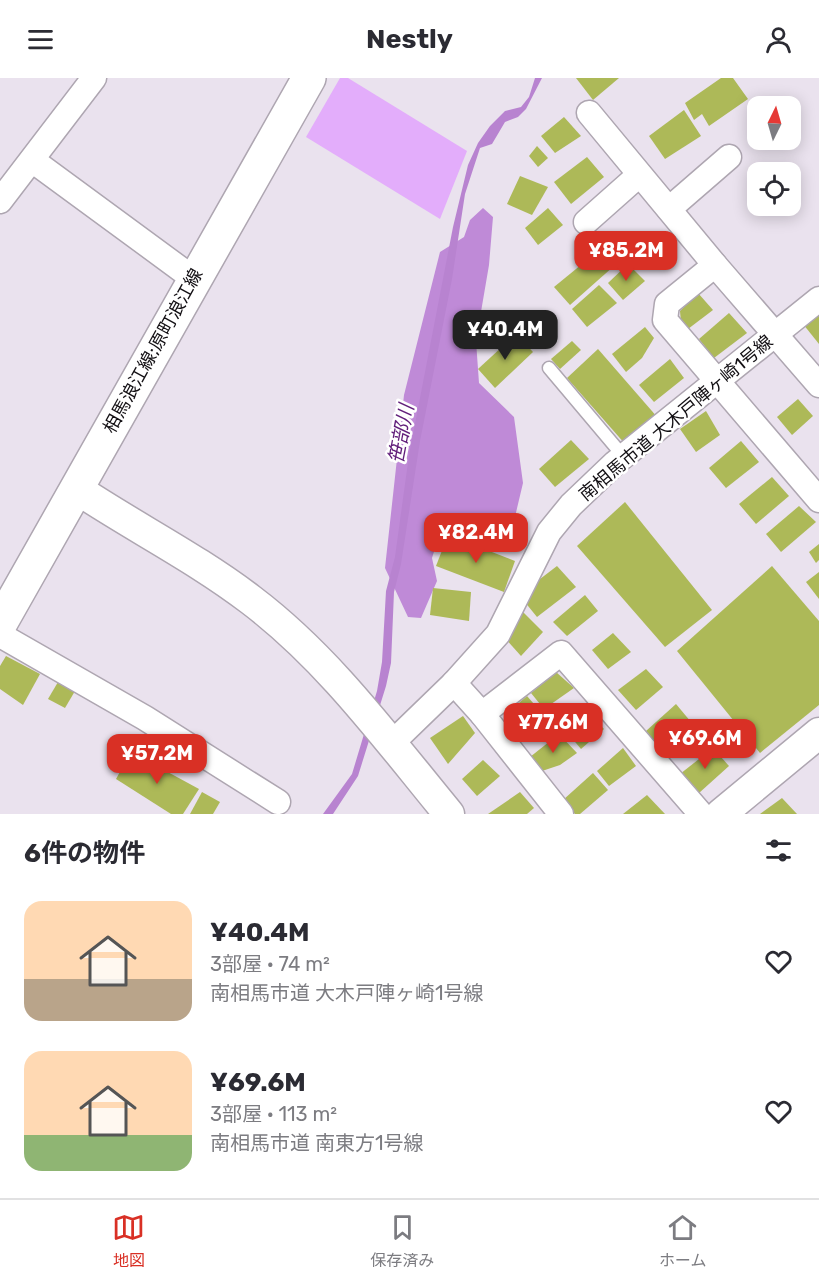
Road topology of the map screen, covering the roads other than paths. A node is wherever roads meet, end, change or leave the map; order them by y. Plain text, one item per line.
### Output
1 (94, 78) edge
2 (309, 78) edge
3 (589, 113) dead end
4 (729, 157) dead end
5 (32, 160) junction
6 (639, 175) junction
7 (0, 201) edge
8 (669, 209) junction
9 (586, 222) dead end
10 (715, 266) junction
11 (194, 279) junction
12 (819, 299) edge
13 (776, 335) junction
14 (549, 368) dead end
15 (719, 381) junction
16 (819, 385) edge
17 (624, 456) junction
18 (77, 489) junction
19 (819, 500) edge
20 (0, 624) edge
21 (0, 635) edge
22 (454, 683) junction
23 (482, 714) junction
24 (819, 733) edge
25 (387, 739) junction
26 (278, 802) dead end
27 (449, 814) edge
28 (561, 814) edge
29 (701, 814) edge
30 (721, 814) edge

1 - 5 street
2 - 11 main road, 相馬浪江線;原町浪江線
3 - 6 street
4 - 8 street
5 - 7 street
5 - 11 street
6 - 8 street
6 - 9 street
8 - 10 street
10 - 13 street
10 - 15 street
11 - 18 main road, 相馬浪江線;原町浪江線
12 - 13 street, 南相馬市道 大木戸陣ヶ崎1号線
13 - 15 street, 南相馬市道 大木戸陣ヶ崎1号線
13 - 16 street
14 - 17 lane
15 - 17 street, 南相馬市道 大木戸陣ヶ崎1号線
15 - 19 street
17 - 22 street, 南相馬市道 大木戸陣ヶ崎1号線
18 - 20 main road, 相馬浪江線;原町浪江線
18 - 25 street
21 - 26 street
22 - 23 street
22 - 25 street, 南相馬市道 大木戸陣ヶ崎1号線
23 - 28 street
23 - 29 street
24 - 30 street
25 - 27 street

